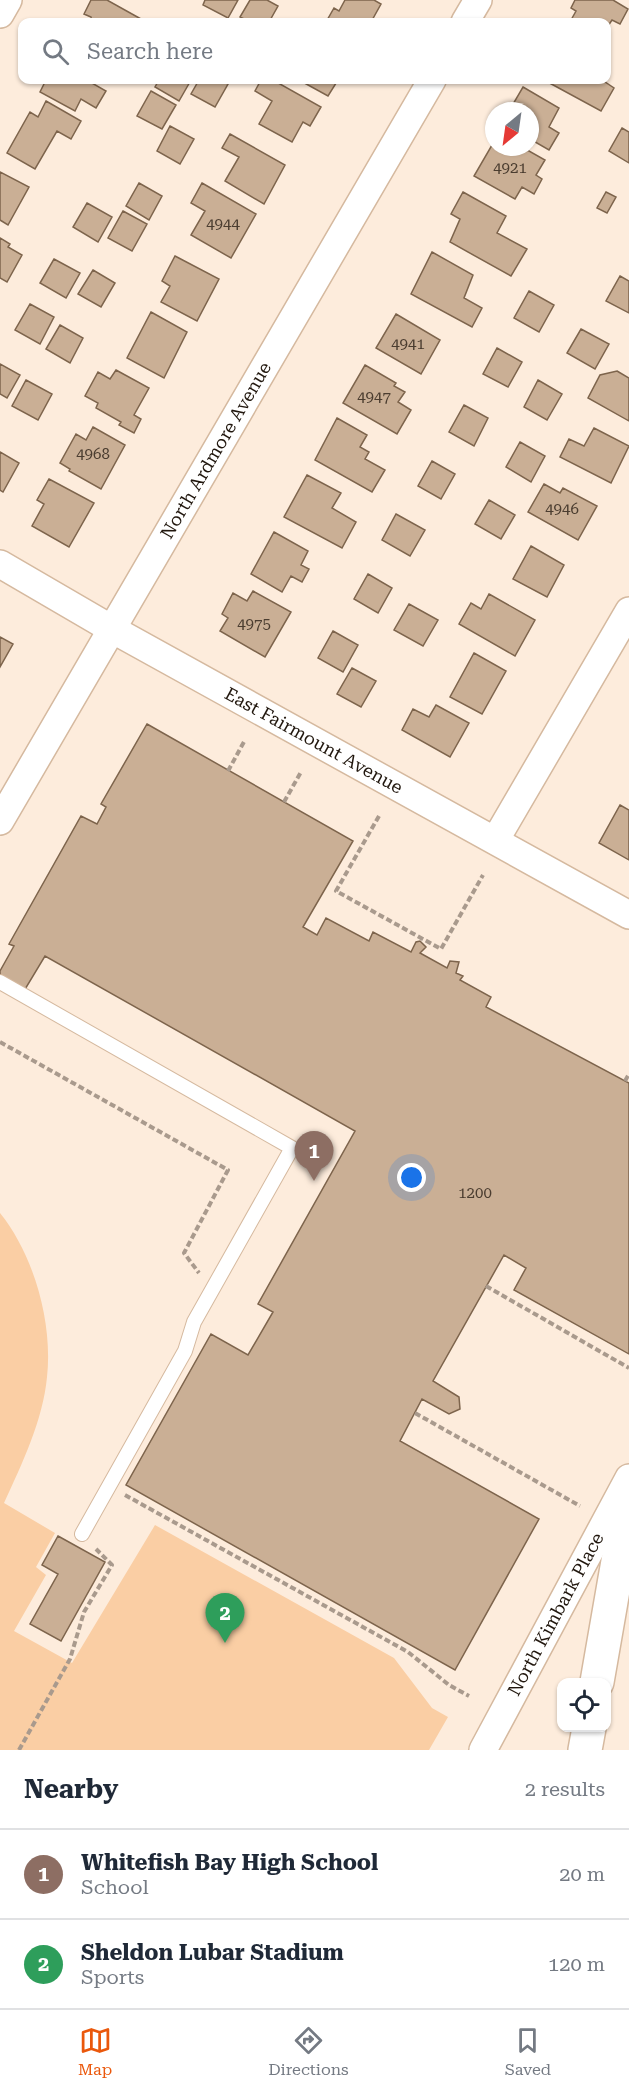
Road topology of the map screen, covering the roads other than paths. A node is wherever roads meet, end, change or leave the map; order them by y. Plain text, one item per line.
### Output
1 (8, 0) edge
2 (478, 0) edge
3 (0, 14) edge
4 (467, 18) edge
5 (430, 84) edge
6 (0, 564) edge
7 (629, 611) edge
8 (110, 628) junction
9 (0, 821) edge
10 (496, 839) junction
11 (629, 915) edge
12 (0, 982) edge
13 (629, 1478) edge
14 (629, 1498) edge
15 (82, 1534) road end
16 (598, 1678) edge
17 (588, 1732) edge
18 (483, 1750) edge
19 (585, 1750) edge

1 - 3 street
2 - 4 street
5 - 8 street, North Ardmore Avenue
6 - 8 street, East Fairmount Avenue
7 - 10 street
8 - 9 street, North Ardmore Avenue
8 - 10 street, East Fairmount Avenue
10 - 11 street, East Fairmount Avenue
12 - 15 lane
13 - 18 street, North Kimbark Place
14 - 16 street
17 - 19 street

